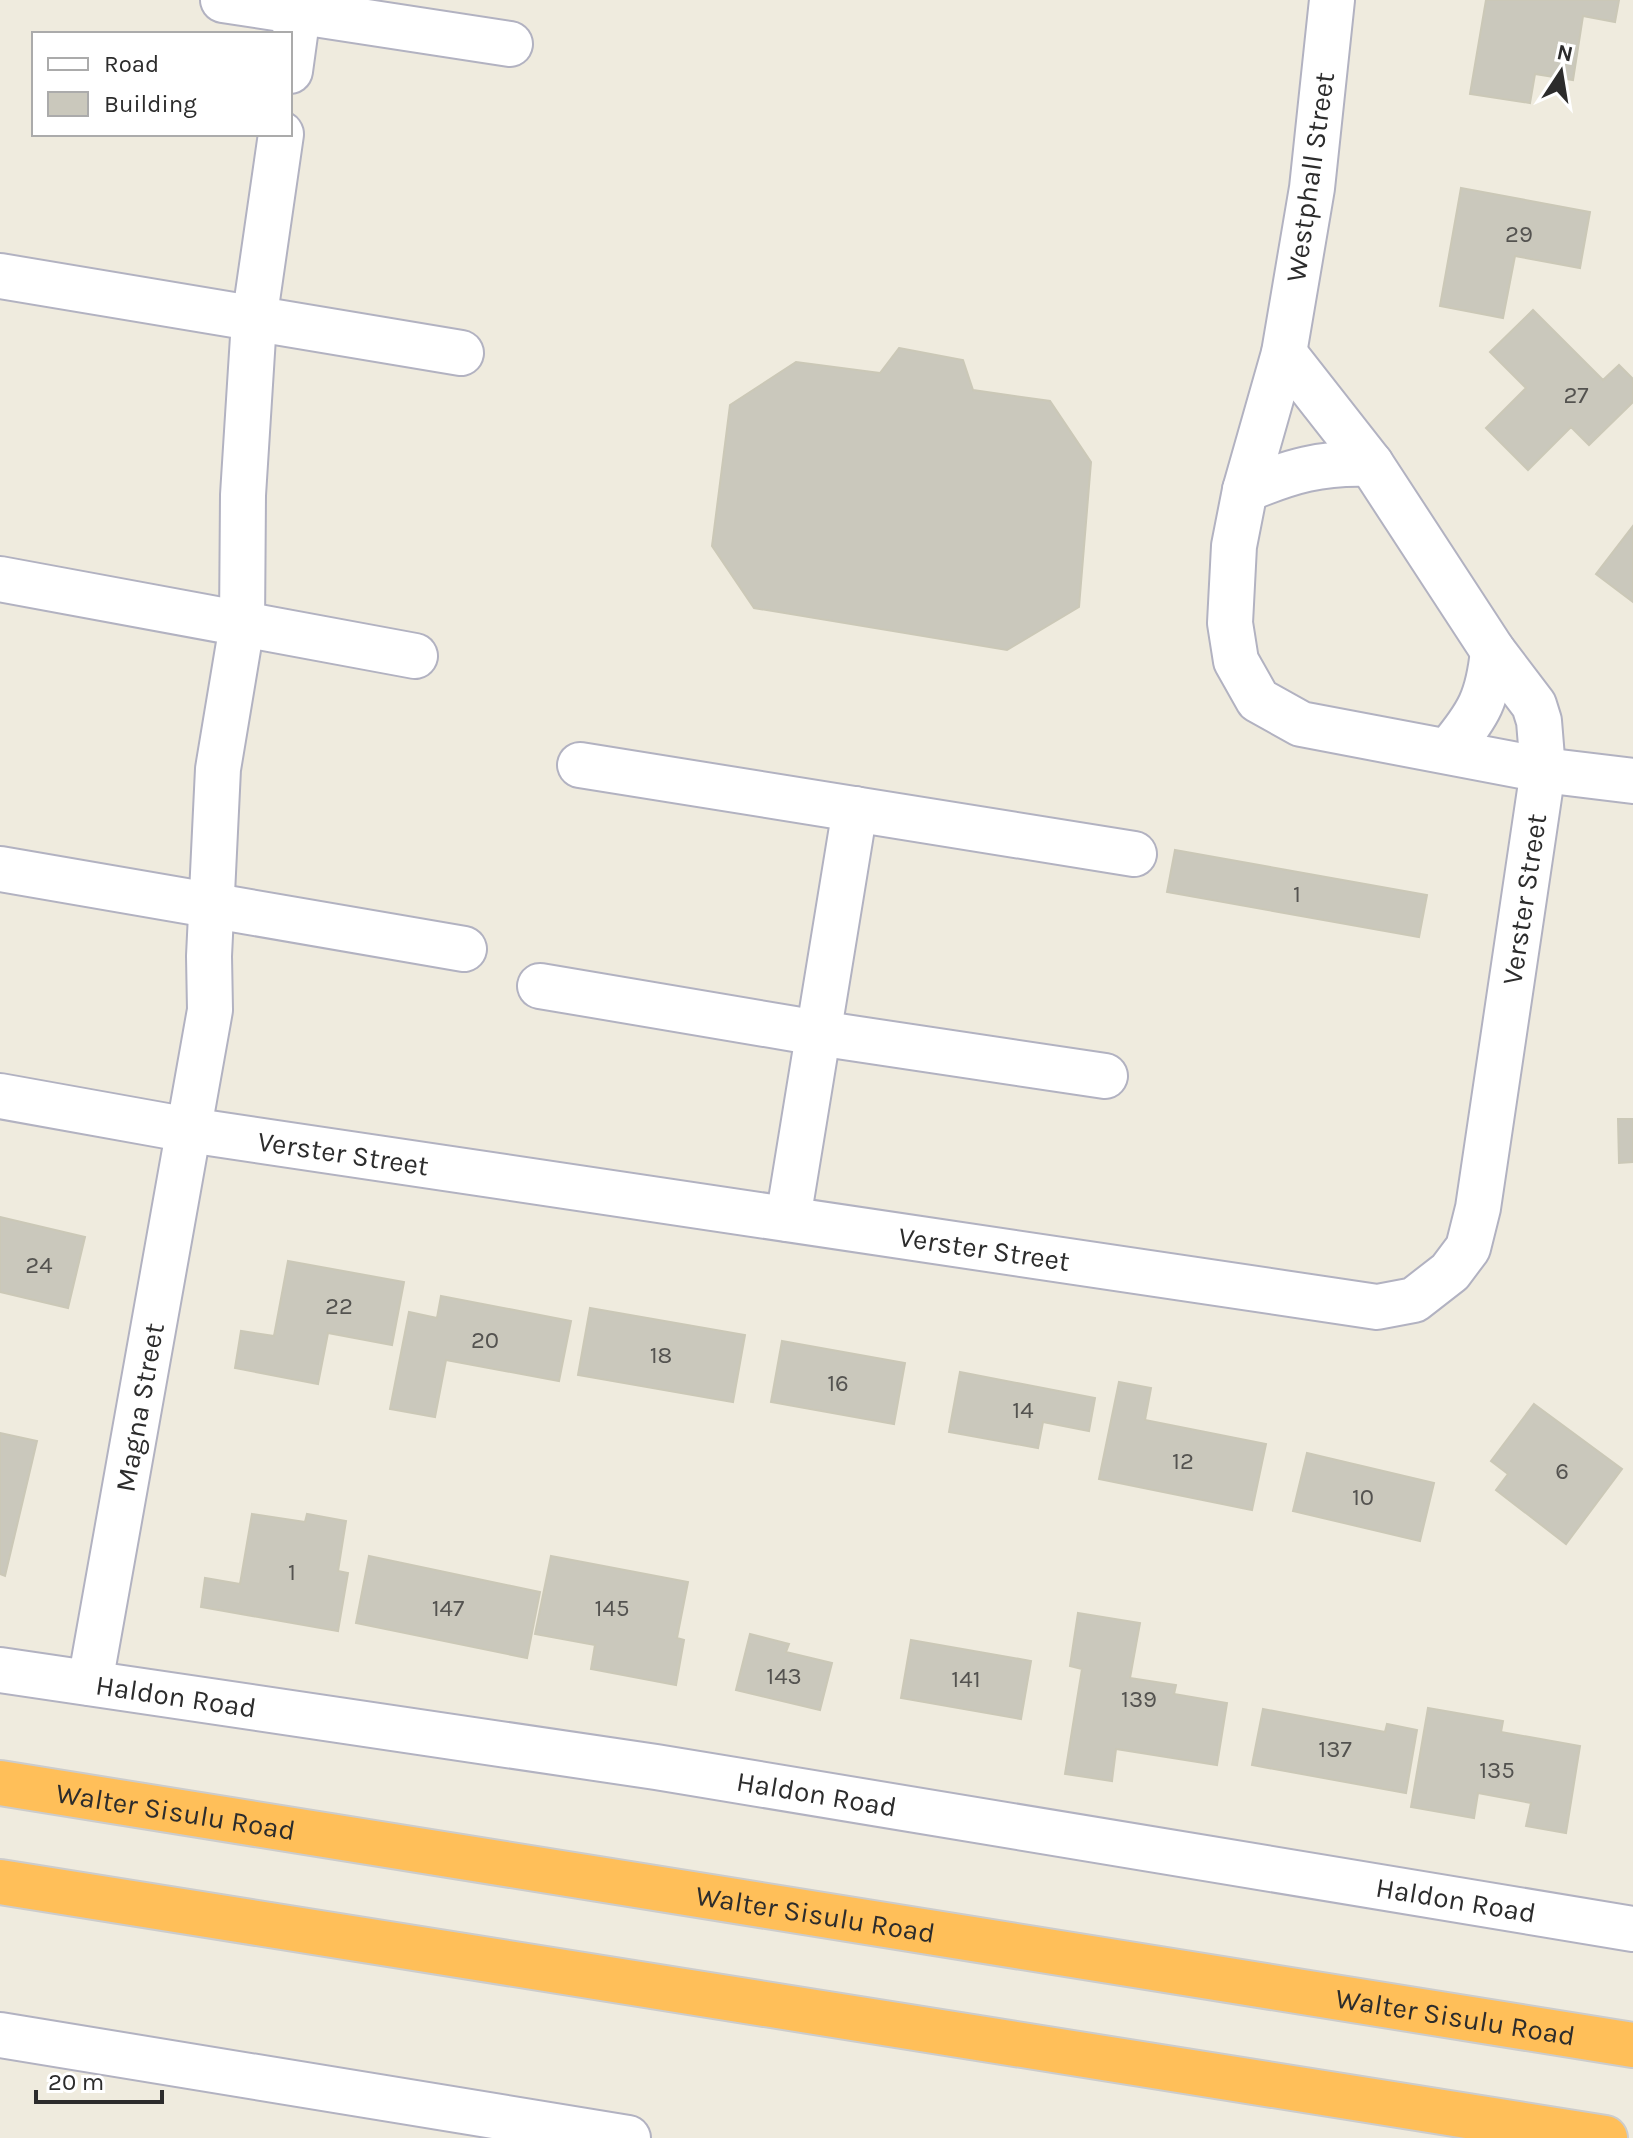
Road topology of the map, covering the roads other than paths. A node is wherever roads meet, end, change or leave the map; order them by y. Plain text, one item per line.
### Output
1 (223, 0) edge
2 (1332, 0) edge
3 (298, 13) junction
4 (510, 44) dead end
5 (292, 56) edge
6 (281, 136) edge
7 (0, 276) edge
8 (254, 321) junction
9 (461, 353) dead end
10 (1284, 353) junction
11 (1371, 464) junction
12 (1245, 490) junction
13 (0, 579) edge
14 (242, 625) junction
15 (1493, 651) junction
16 (415, 656) dead end
17 (1449, 750) junction
18 (580, 765) dead end
19 (1543, 770) junction
20 (1633, 781) edge
21 (855, 809) junction
22 (1134, 854) dead end
23 (0, 869) edge
24 (212, 904) junction
25 (464, 949) dead end
26 (540, 986) dead end
27 (818, 1033) junction
28 (1105, 1076) dead end
29 (0, 1096) edge
30 (189, 1130) junction
31 (788, 1219) junction
32 (0, 1670) edge
33 (90, 1683) junction
34 (0, 1783) edge
35 (0, 1882) edge
36 (1633, 1929) edge
37 (0, 2035) edge
38 (1633, 2045) edge
39 (568, 2133) edge
40 (628, 2138) edge
41 (1605, 2138) edge

1 - 3 street
2 - 10 street, Westphall Street
3 - 4 street
3 - 5 street
6 - 8 street, Magna Street
7 - 8 street
8 - 9 street
8 - 14 street, Magna Street
10 - 11 street
10 - 12 street, Westphall Street
11 - 12 street
11 - 15 street
12 - 17 street, Westphall Street
13 - 14 street
14 - 16 street
14 - 24 street, Magna Street
15 - 17 street
15 - 19 street
17 - 19 street, Westphall Street
18 - 21 street
19 - 20 street, Westphall Street
19 - 31 street, Verster Street
21 - 22 street
21 - 27 street
23 - 24 street
24 - 25 street
24 - 30 street, Magna Street
26 - 27 street
27 - 28 street
27 - 31 street
29 - 30 street, Verster Street
30 - 31 street, Verster Street
30 - 33 street, Magna Street
32 - 33 street, Haldon Road
33 - 36 street, Haldon Road
34 - 38 highway, Walter Sisulu Road
35 - 41 highway
37 - 39 street
39 - 40 street

